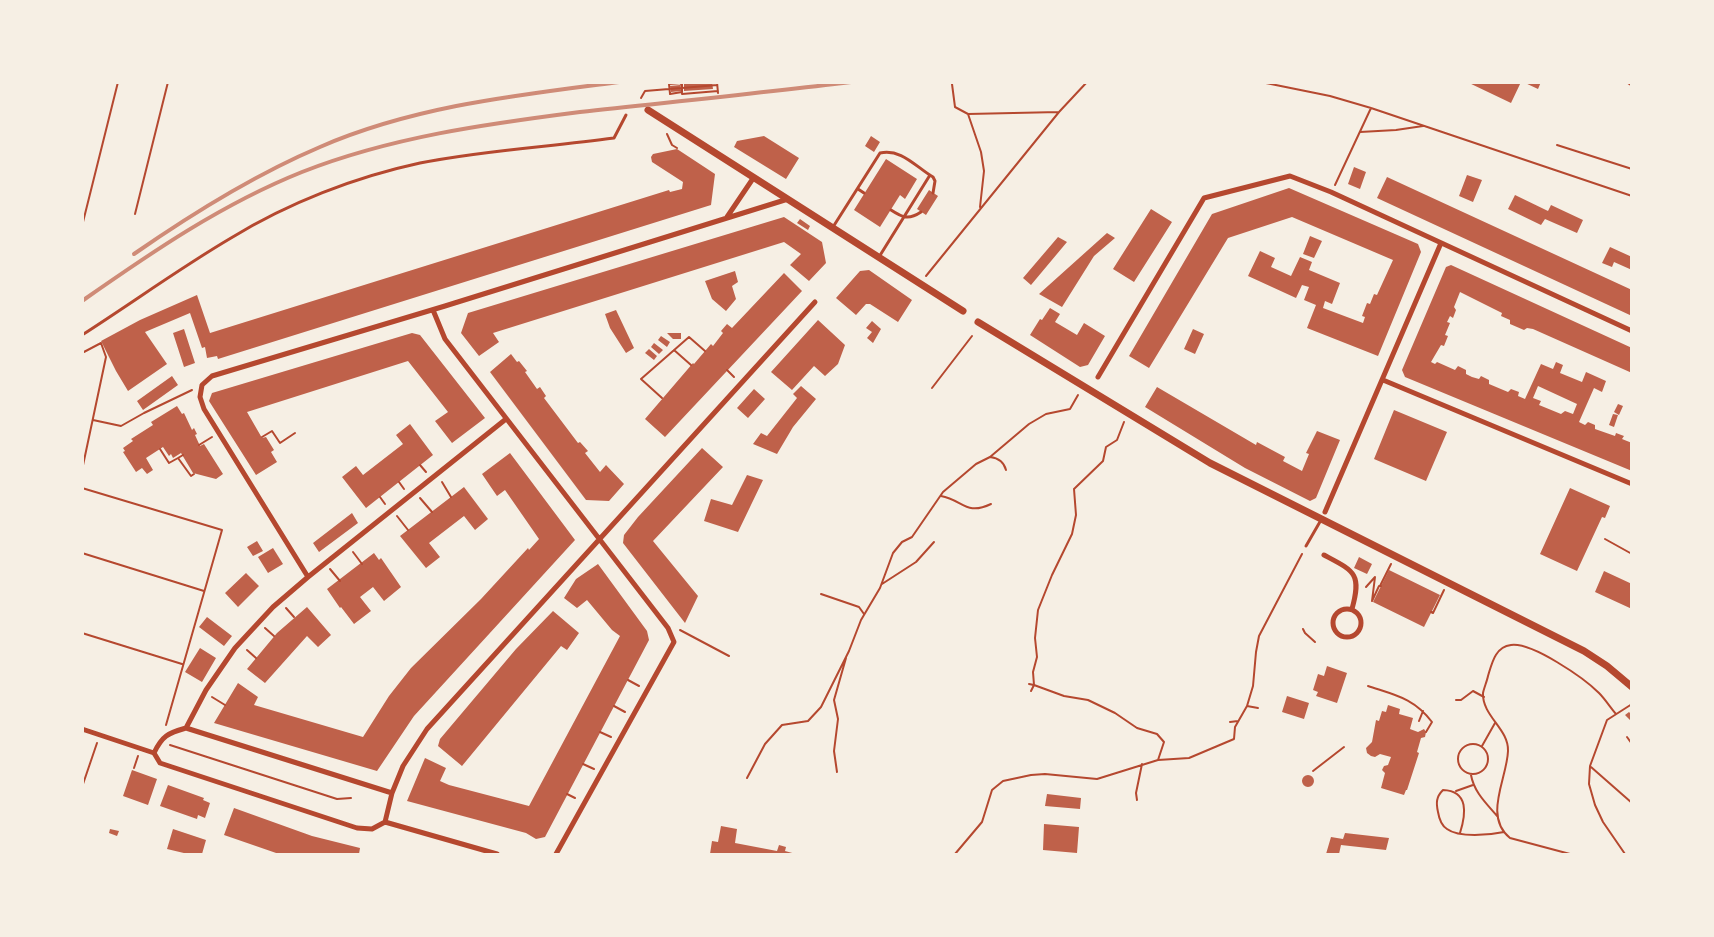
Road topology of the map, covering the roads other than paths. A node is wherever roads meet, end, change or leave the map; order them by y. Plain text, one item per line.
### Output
1 (648, 110) dead end
2 (626, 115) dead end
3 (930, 175) junction
4 (754, 177) junction
5 (858, 189) junction
6 (933, 193) dead end
7 (864, 194) dead end
8 (789, 199) junction
9 (891, 210) dead end
10 (921, 212) dead end
11 (727, 217) junction
12 (903, 218) junction
13 (832, 227) junction
14 (1441, 243) junction
15 (879, 257) junction
16 (815, 302) dead end
17 (433, 310) junction
18 (963, 311) dead end
19 (978, 322) dead end
20 (1632, 332) edge
21 (82, 335) edge
22 (1098, 377) dead end
23 (1383, 380) junction
24 (506, 419) junction
25 (1632, 484) edge
26 (1325, 512) dead end
27 (1321, 520) junction
28 (599, 537) junction
29 (1306, 546) road end
30 (1324, 555) dead end
31 (308, 577) junction
32 (1352, 609) junction
33 (1632, 687) edge
34 (186, 728) junction
35 (82, 729) edge
36 (154, 753) junction
37 (392, 793) junction
38 (385, 822) junction
39 (497, 855) edge
40 (556, 855) edge

1 - 4 street
2 - 21 lane
3 - 5 lane
3 - 6 lane
3 - 12 lane
4 - 8 street
4 - 11 street
5 - 7 lane
5 - 13 lane
8 - 11 street
8 - 13 street
9 - 12 lane
10 - 12 lane
11 - 17 street
12 - 15 lane
13 - 15 street
14 - 20 street
14 - 22 street
14 - 23 street
15 - 18 street
16 - 28 street
17 - 24 street
17 - 31 street
19 - 27 street
23 - 25 street
23 - 26 street
24 - 28 street
24 - 31 street
27 - 29 lane
27 - 33 street
28 - 37 street
28 - 40 street
30 - 32 street
31 - 34 street
32 - 32 street
34 - 36 street
34 - 37 street
35 - 36 street
36 - 38 street
37 - 38 street
38 - 39 street

